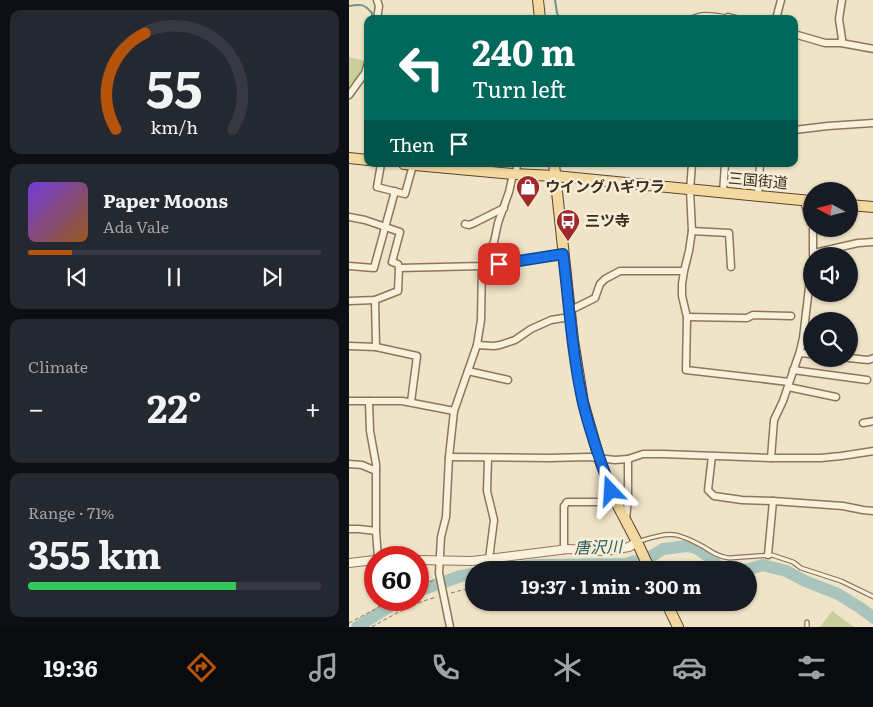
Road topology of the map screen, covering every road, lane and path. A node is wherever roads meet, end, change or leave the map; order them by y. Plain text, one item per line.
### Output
1 (377, 0) edge
2 (538, 0) edge
3 (781, 0) edge
4 (842, 0) edge
5 (378, 15) edge
6 (540, 15) edge
7 (696, 15) edge
8 (712, 15) edge
9 (777, 15) edge
10 (798, 35) edge
11 (841, 43) junction
12 (873, 49) edge
13 (364, 76) edge
14 (349, 95) edge
15 (873, 123) edge
16 (798, 130) edge
17 (349, 158) edge
18 (364, 160) edge
19 (380, 167) edge
20 (409, 167) edge
21 (462, 167) edge
22 (554, 167) edge
23 (692, 167) edge
24 (725, 167) edge
25 (760, 167) edge
26 (515, 170) edge
27 (555, 176) junction
28 (690, 190) junction
29 (395, 191) junction
30 (723, 193) junction
31 (757, 196) junction
32 (803, 200) edge
33 (858, 206) edge
34 (873, 207) edge
35 (504, 208) junction
36 (349, 218) edge
37 (465, 224) dead end
38 (385, 226) junction
39 (692, 231) junction
40 (873, 242) edge
41 (846, 247) edge
42 (563, 254) junction
43 (349, 266) edge
44 (482, 266) junction
45 (731, 267) dead end
46 (399, 268) junction
47 (683, 271) junction
48 (375, 300) junction
49 (349, 301) edge
50 (807, 302) edge
51 (570, 314) junction
52 (791, 316) dead end
53 (687, 317) junction
54 (477, 345) junction
55 (349, 346) edge
56 (376, 347) junction
57 (799, 353) junction
58 (803, 353) edge
59 (873, 358) edge
60 (858, 359) edge
61 (793, 370) junction
62 (468, 371) junction
63 (508, 380) dead end
64 (867, 380) dead end
65 (788, 385) junction
66 (836, 397) dead end
67 (369, 400) junction
68 (349, 401) edge
69 (411, 402) junction
70 (454, 412) junction
71 (873, 421) edge
72 (863, 423) dead end
73 (873, 451) edge
74 (712, 456) junction
75 (449, 457) junction
76 (488, 458) junction
77 (599, 458) junction
78 (771, 458) junction
79 (628, 459) junction
80 (349, 464) edge
81 (376, 471) junction
82 (773, 501) junction
83 (616, 502) junction
84 (873, 511) edge
85 (626, 523) junction
86 (349, 529) edge
87 (376, 531) junction
88 (637, 542) junction
89 (377, 546) edge
90 (564, 550) junction
91 (767, 555) junction
92 (489, 559) junction
93 (429, 560) edge
94 (440, 560) junction
95 (364, 561) edge
96 (646, 561) edge
97 (349, 563) edge
98 (439, 578) junction
99 (429, 582) edge
100 (465, 589) edge
101 (443, 596) junction
102 (873, 597) edge
103 (371, 611) edge
104 (670, 611) edge
105 (807, 622) dead end
106 (349, 623) edge
107 (372, 627) edge
108 (450, 627) edge
109 (678, 627) edge
110 (807, 627) edge

1 - 5 street
2 - 6 main road
3 - 9 street
4 - 11 street
7 - 8 lane
10 - 11 street
11 - 12 street
13 - 14 street
15 - 16 street
17 - 18 main road
19 - 29 street
20 - 29 street
21 - 26 main road, 三国街道
22 - 27 main road
23 - 28 street
24 - 30 street
25 - 31 street
26 - 27 main road, 三国街道
26 - 35 street
27 - 28 main road, 三国街道
27 - 42 main road
28 - 30 main road, 三国街道
28 - 39 street
29 - 38 street
30 - 31 main road, 三国街道
31 - 32 main road, 三国街道
33 - 34 main road
35 - 37 street
35 - 44 street
36 - 38 street
38 - 43 street
38 - 46 street
39 - 45 street
39 - 47 street
40 - 41 street
42 - 44 street
42 - 51 main road
44 - 46 street
44 - 54 street
46 - 48 street
47 - 51 street
47 - 53 street
48 - 49 street
48 - 56 street
50 - 57 street
51 - 54 street
51 - 77 main road
52 - 53 street
53 - 65 street
54 - 62 street
55 - 56 street
56 - 69 street
57 - 58 street
57 - 61 street
59 - 60 street
61 - 64 street
61 - 65 street
62 - 63 street
62 - 70 street
65 - 66 street
65 - 78 street
67 - 68 street
67 - 69 street
67 - 81 street
69 - 70 street
70 - 75 street
71 - 72 street
73 - 78 street
74 - 78 street
74 - 79 street
74 - 82 street
75 - 76 street
75 - 94 street
76 - 77 street
76 - 92 street
77 - 79 street
77 - 83 main road
79 - 85 street
80 - 81 street
81 - 87 street
82 - 84 street
82 - 91 street
83 - 85 main road
83 - 90 street
85 - 88 main road
86 - 87 street
87 - 89 street
88 - 90 street
88 - 91 lane
88 - 96 main road
90 - 92 street
91 - 102 lane
92 - 94 street
93 - 94 street
94 - 98 street
95 - 97 street
98 - 99 path
98 - 101 street
100 - 101 path
101 - 107 path
101 - 108 street
103 - 106 path
104 - 109 main road
105 - 110 lane

